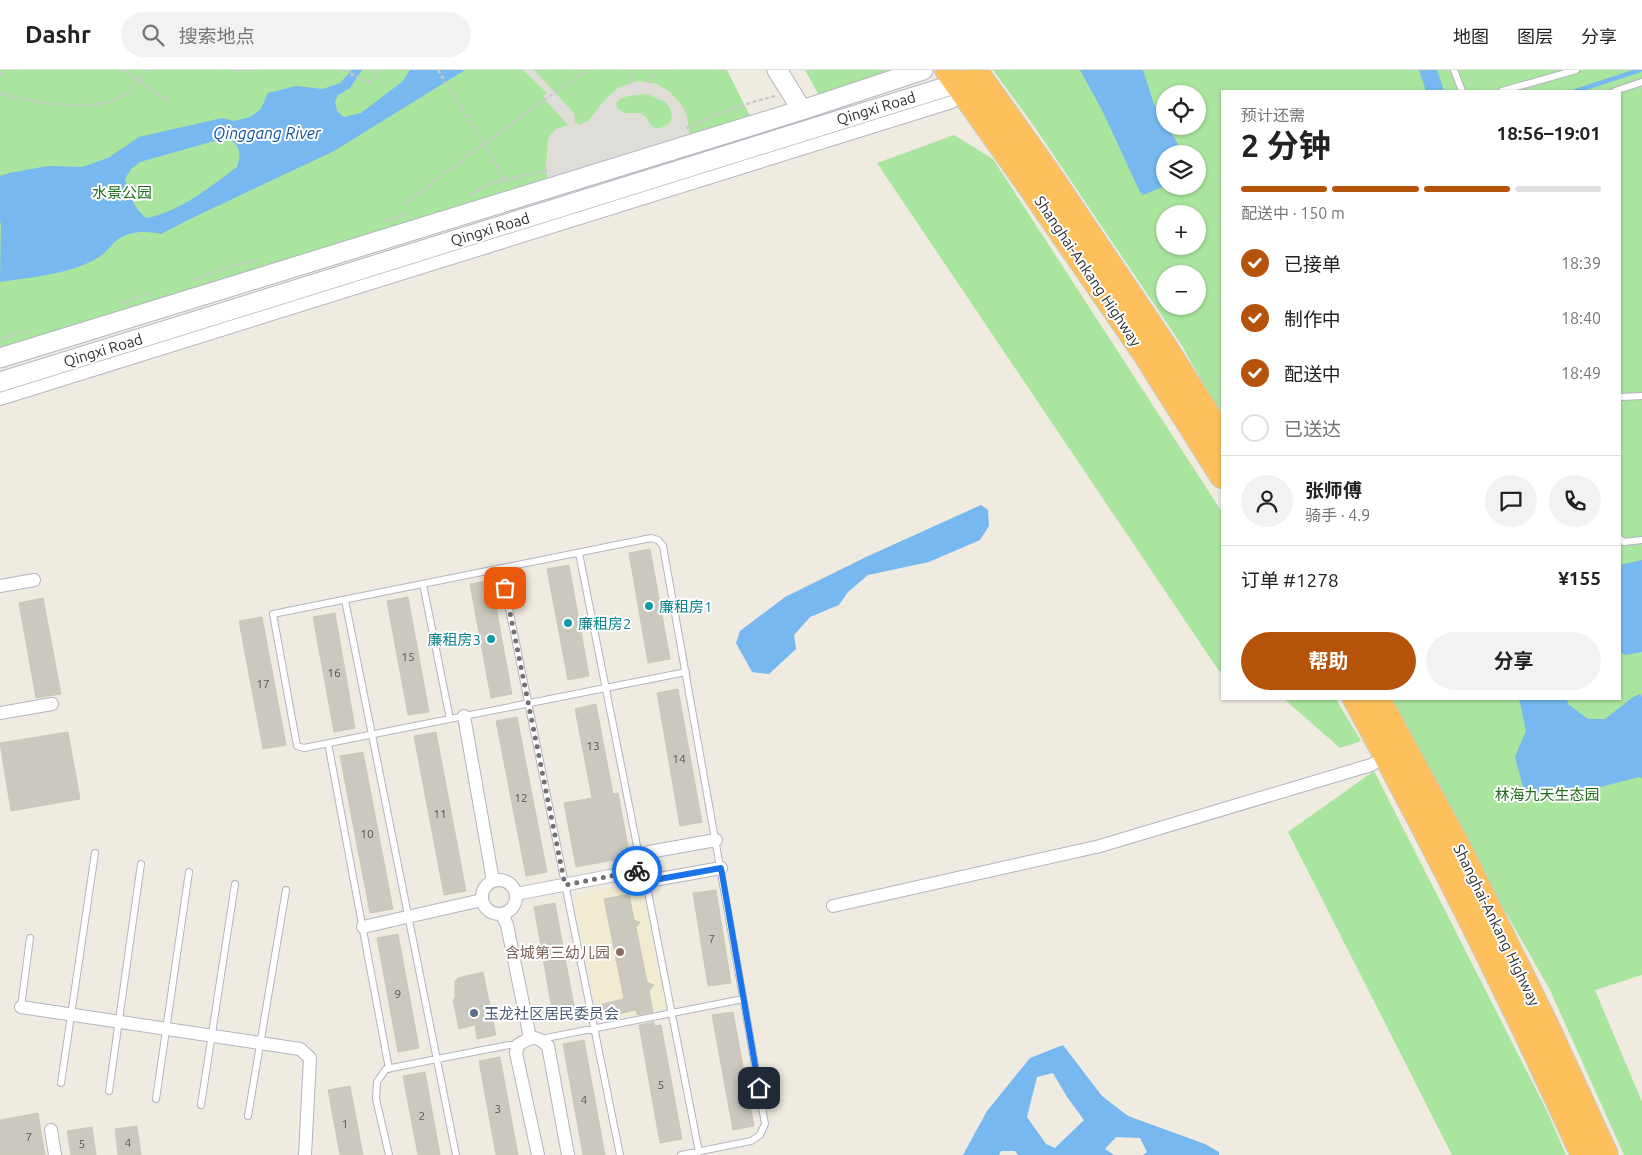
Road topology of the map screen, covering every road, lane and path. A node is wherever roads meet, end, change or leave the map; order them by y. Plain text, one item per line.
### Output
1 (4, 70) edge
2 (124, 70) edge
3 (145, 70) edge
4 (236, 70) edge
5 (244, 70) edge
6 (345, 70) edge
7 (379, 70) edge
8 (438, 70) edge
9 (586, 70) edge
10 (631, 70) edge
11 (656, 70) edge
12 (777, 70) edge
13 (923, 70) edge
14 (1454, 70) edge
15 (1576, 70) edge
16 (0, 74) edge
17 (138, 80) junction
18 (962, 80) edge
19 (1642, 82) edge
20 (648, 83) dead end
21 (630, 84) dead end
22 (1462, 90) edge
23 (1506, 90) edge
24 (1618, 90) edge
25 (0, 93) edge
26 (170, 101) dead end
27 (802, 110) junction
28 (483, 144) junction
29 (505, 180) dead end
30 (404, 205) dead end
31 (59, 340) junction
32 (0, 358) edge
33 (65, 362) junction
34 (0, 382) edge
35 (1642, 396) edge
36 (1621, 397) edge
37 (0, 399) edge
38 (1221, 434) edge
39 (1221, 474) edge
40 (1621, 540) edge
41 (1642, 540) edge
42 (579, 553) junction
43 (501, 569) junction
44 (34, 580) dead end
45 (423, 584) junction
46 (0, 585) edge
47 (345, 600) junction
48 (686, 672) junction
49 (606, 688) junction
50 (1356, 700) edge
51 (1378, 700) edge
52 (528, 703) junction
53 (52, 704) dead end
54 (0, 713) edge
55 (464, 716) junction
56 (450, 719) junction
57 (372, 734) junction
58 (328, 743) junction
59 (1395, 751) junction
60 (716, 840) junction
61 (95, 853) dead end
62 (142, 864) dead end
63 (721, 868) junction
64 (640, 870) junction
65 (189, 872) dead end
66 (493, 881) junction
67 (235, 884) dead end
68 (565, 885) junction
69 (286, 890) dead end
70 (516, 894) junction
71 (482, 900) junction
72 (833, 906) dead end
73 (502, 914) junction
74 (408, 916) junction
75 (363, 928) junction
76 (30, 938) dead end
77 (743, 999) junction
78 (21, 1007) joint
79 (672, 1013) junction
80 (71, 1014) junction
81 (119, 1022) junction
82 (594, 1028) junction
83 (166, 1029) junction
84 (212, 1036) junction
85 (535, 1038) junction
86 (260, 1044) junction
87 (518, 1045) junction
88 (437, 1059) junction
89 (389, 1069) junction
90 (62, 1083) dead end
91 (109, 1092) dead end
92 (156, 1099) dead end
93 (201, 1105) dead end
94 (248, 1116) dead end
95 (51, 1130) dead end
96 (699, 1152) junction
97 (55, 1155) edge
98 (305, 1155) edge
99 (389, 1155) edge
100 (456, 1155) edge
101 (538, 1155) edge
102 (568, 1155) edge
103 (620, 1155) edge
104 (681, 1155) edge
105 (1583, 1155) edge
106 (1606, 1155) edge

1 - 16 path
2 - 17 path
3 - 17 path
4 - 5 path
6 - 7 path
8 - 28 path
9 - 28 path
10 - 21 path
11 - 20 path
12 - 27 main road
13 - 27 main road, Qingxi Road
14 - 22 lane
15 - 23 lane
17 - 25 path
17 - 26 path
18 - 33 main road, Qingxi Road
18 - 37 street
18 - 38 highway, Shanghai-Ankang Highway
18 - 39 highway, Shanghai-Ankang Highway
19 - 24 lane
27 - 31 main road, Qingxi Road
28 - 29 path
28 - 30 path
31 - 32 main road, Qingxi Road
31 - 33 main road
33 - 34 main road, Qingxi Road
35 - 36 lane
40 - 41 lane
42 - 43 lane
42 - 48 lane
42 - 49 lane
43 - 45 lane
43 - 52 lane
44 - 46 street
45 - 47 lane
45 - 56 lane
47 - 57 lane
47 - 58 lane
48 - 49 lane
48 - 60 lane
49 - 52 lane
49 - 64 lane
50 - 59 highway, Shanghai-Ankang Highway
51 - 59 highway, Shanghai-Ankang Highway
52 - 55 lane
52 - 68 lane
53 - 54 street
55 - 56 lane
55 - 66 street
56 - 57 lane
57 - 58 lane
57 - 74 lane
58 - 75 lane
59 - 72 street
59 - 105 highway, Shanghai-Ankang Highway
59 - 106 highway, Shanghai-Ankang Highway
60 - 63 lane
60 - 64 street
61 - 80 lane
62 - 81 lane
63 - 64 street
63 - 77 lane
64 - 68 street
64 - 79 lane
65 - 83 lane
66 - 70 street
66 - 71 street
67 - 84 lane
68 - 70 street
68 - 82 lane
69 - 86 lane
70 - 73 street
71 - 73 street
71 - 74 street
73 - 85 street
74 - 75 street
74 - 88 lane
75 - 89 lane
76 - 78 lane
77 - 79 lane
77 - 96 lane
78 - 80 street
79 - 82 lane
79 - 96 lane
80 - 81 street
80 - 90 lane
81 - 83 street
81 - 91 lane
82 - 85 lane
82 - 103 lane
83 - 84 street
83 - 92 lane
84 - 86 street
84 - 93 lane
85 - 87 street
85 - 102 street
86 - 94 lane
86 - 98 street
87 - 88 lane
87 - 101 street
88 - 89 lane
88 - 100 lane
89 - 99 lane
95 - 97 street
96 - 104 lane

